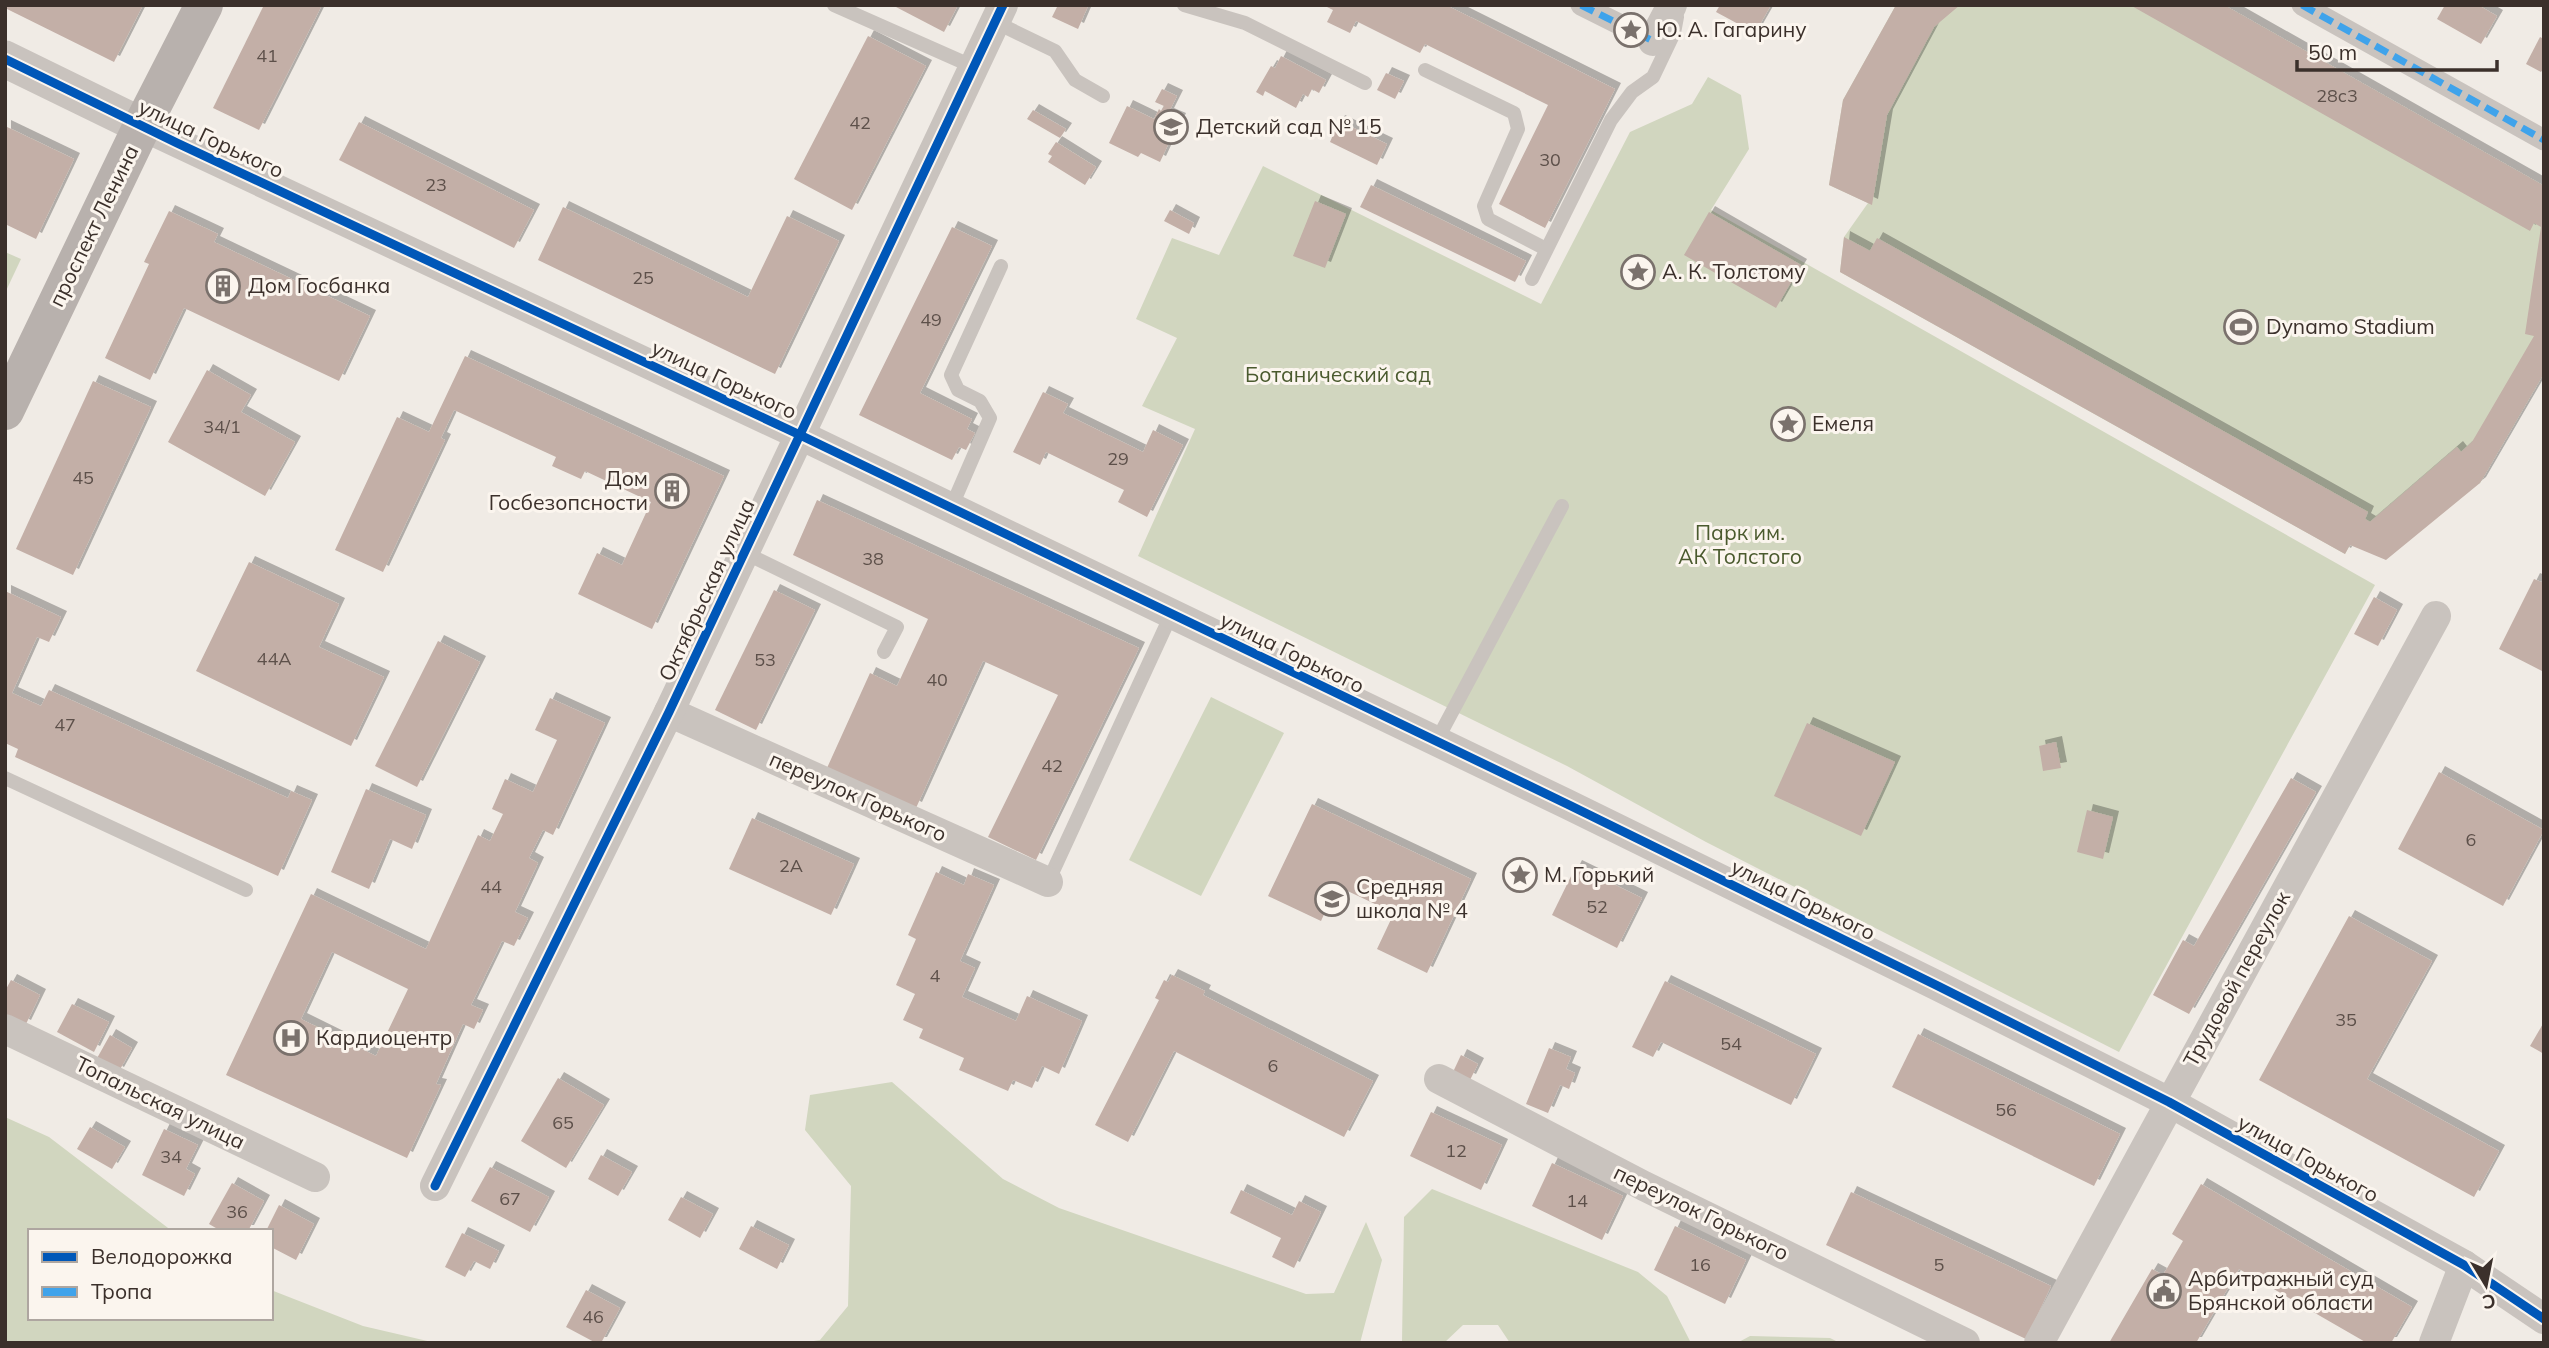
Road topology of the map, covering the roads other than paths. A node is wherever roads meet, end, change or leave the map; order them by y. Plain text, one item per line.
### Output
1 (204, 5) edge
2 (834, 5) edge
3 (1184, 5) edge
4 (1581, 5) edge
5 (1672, 5) edge
6 (1678, 5) edge
7 (2302, 5) edge
8 (999, 14) edge
9 (1653, 41) joint
10 (5, 59) edge
11 (974, 67) junction
12 (1425, 70) dead end
13 (1365, 83) dead end
14 (1103, 96) dead end
15 (142, 126) junction
16 (2544, 140) edge
17 (1546, 249) junction
18 (1001, 267) dead end
19 (1532, 279) dead end
20 (5, 411) edge
21 (800, 435) junction
22 (1562, 506) dead end
23 (951, 508) junction
24 (744, 553) junction
25 (1171, 615) junction
26 (2436, 616) dead end
27 (884, 652) dead end
28 (669, 712) junction
29 (1436, 742) junction
30 (5, 778) edge
31 (1048, 882) joint
32 (246, 890) dead end
33 (5, 1029) edge
34 (1439, 1079) dead end
35 (2169, 1102) junction
36 (315, 1177) dead end
37 (435, 1186) dead end
38 (2465, 1265) junction
39 (2544, 1319) edge
40 (1965, 1343) edge
41 (2039, 1343) edge
42 (2434, 1343) edge

1 - 15 main road, проспект Ленина
2 - 11 lane
3 - 13 lane
4 - 9 street
5 - 9 street
6 - 17 lane
7 - 16 street
8 - 11 street, Октябрьская улица
8 - 14 lane
10 - 15 street, улица Горького
11 - 21 street, Октябрьская улица
12 - 17 lane
15 - 20 main road, проспект Ленина
15 - 21 street, улица Горького
17 - 19 lane
18 - 23 lane
21 - 23 street, улица Горького
21 - 24 street, Октябрьская улица
22 - 29 lane
23 - 25 street, улица Горького
24 - 27 lane
24 - 28 street, Октябрьская улица
25 - 29 street, улица Горького
25 - 31 lane
26 - 35 street, Трудовой переулок
28 - 31 street, переулок Горького
28 - 37 street, Октябрьская улица
29 - 35 street, улица Горького
30 - 32 lane
33 - 36 street, Топальская улица
34 - 40 street, переулок Горького
35 - 38 street, улица Горького
35 - 41 street, Трудовой переулок
38 - 39 street, улица Горького
38 - 42 street

